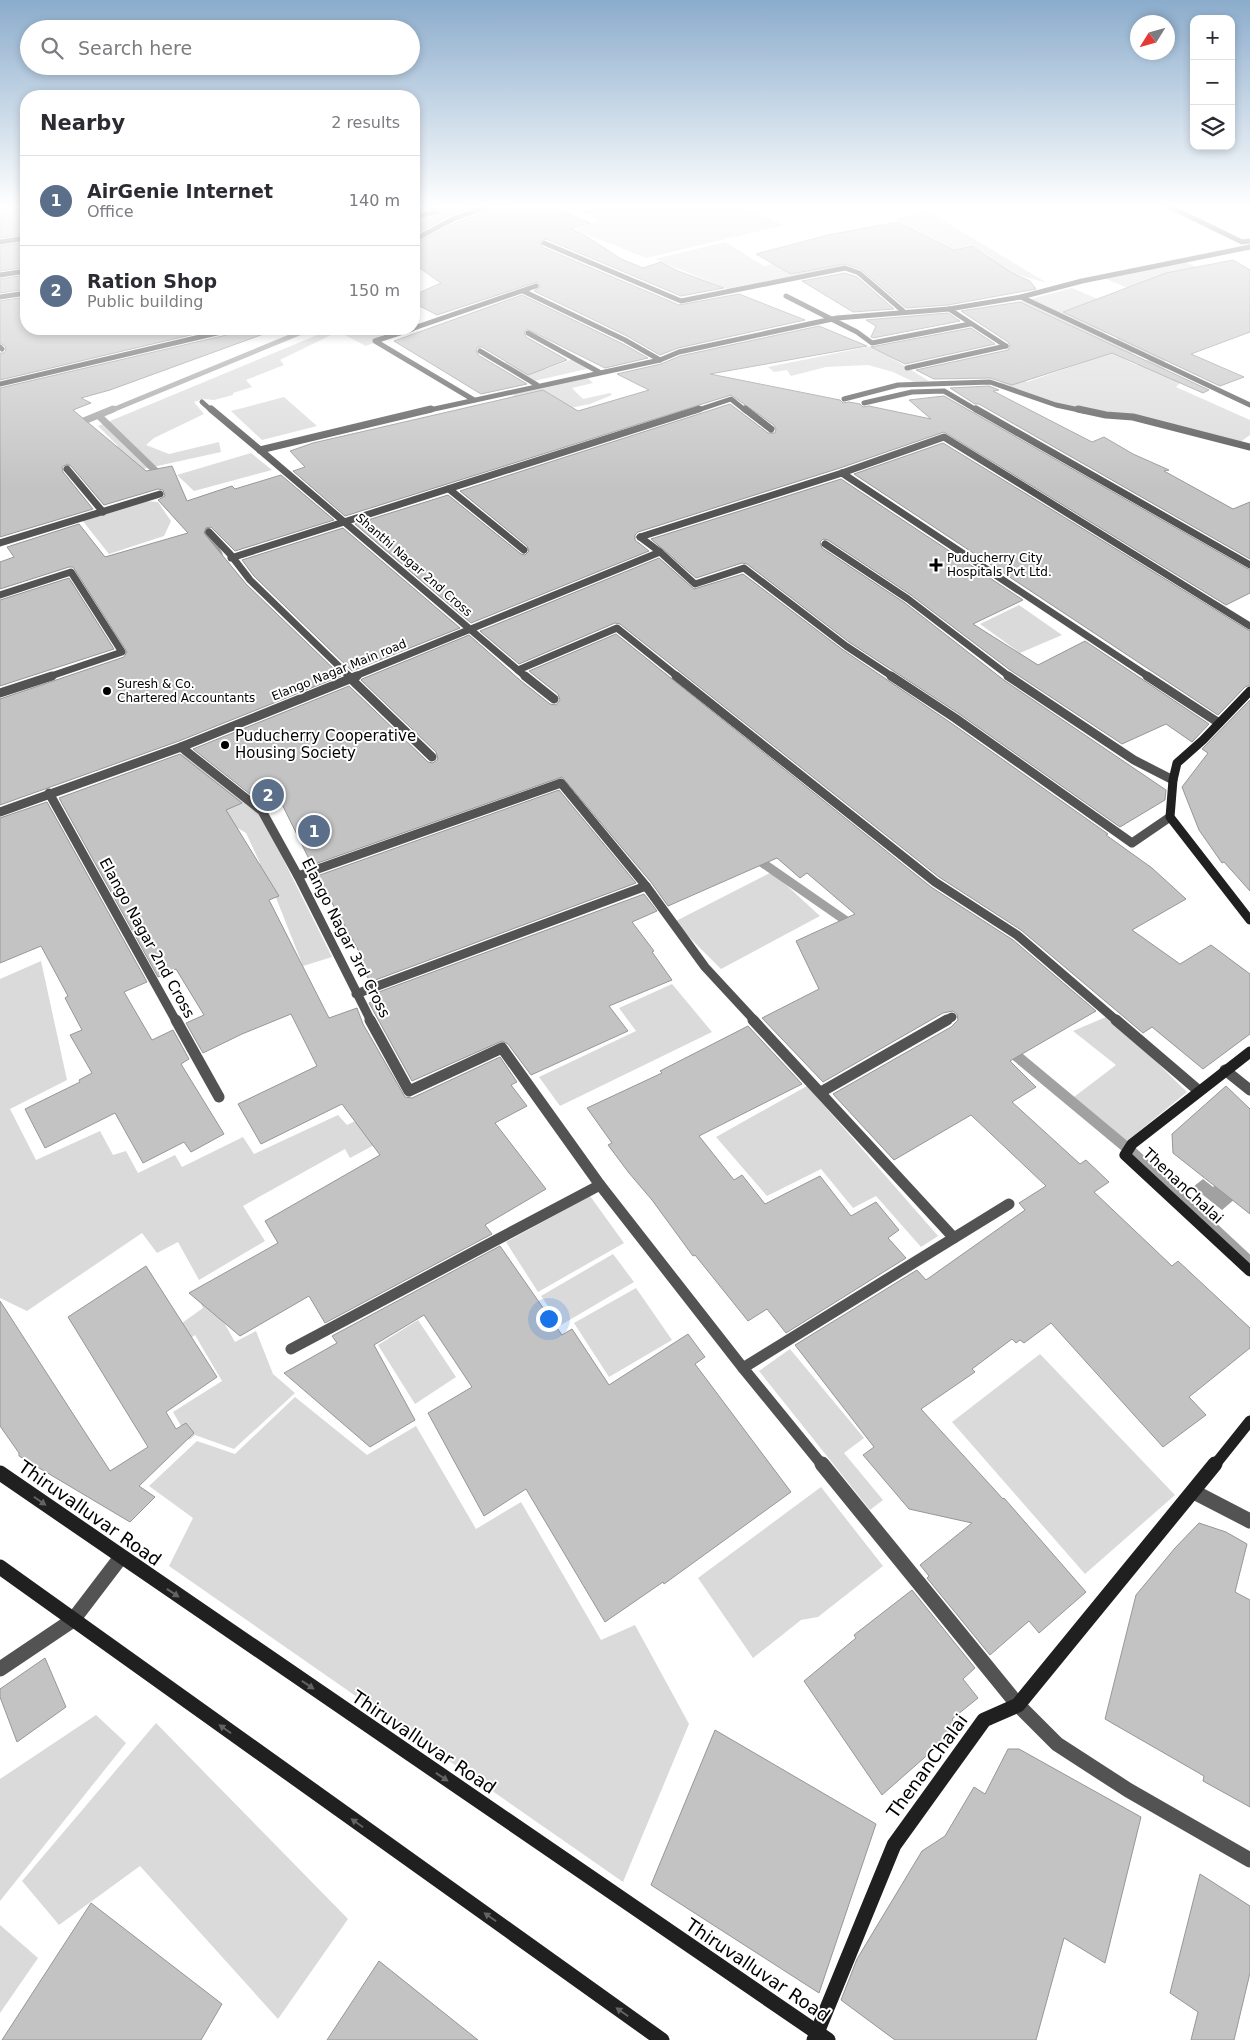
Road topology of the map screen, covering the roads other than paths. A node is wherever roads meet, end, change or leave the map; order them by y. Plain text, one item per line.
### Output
1 (499, 299) edge
2 (540, 299) edge
3 (677, 299) edge
4 (690, 299) edge
5 (792, 299) edge
6 (889, 299) edge
7 (1008, 299) edge
8 (1026, 299) edge
9 (950, 309) junction
10 (903, 311) junction
11 (831, 319) junction
12 (970, 324) junction
13 (420, 326) edge
14 (528, 333) dead end
15 (208, 335) edge
16 (393, 335) edge
17 (480, 350) dead end
18 (660, 360) junction
19 (907, 368) dead end
20 (599, 372) junction
21 (0, 384) edge
22 (537, 385) junction
23 (844, 399) dead end
24 (474, 400) junction
25 (202, 402) dead end
26 (864, 403) dead end
27 (1250, 405) edge
28 (771, 429) dead end
29 (1250, 447) edge
30 (260, 450) junction
31 (67, 469) dead end
32 (842, 472) junction
33 (449, 489) junction
34 (160, 494) dead end
35 (103, 512) junction
36 (345, 520) junction
37 (209, 532) dead end
38 (0, 543) edge
39 (824, 544) dead end
40 (524, 550) dead end
41 (660, 552) junction
42 (231, 558) junction
43 (1250, 565) edge
44 (0, 596) edge
45 (1250, 626) edge
46 (470, 628) junction
47 (518, 670) junction
48 (350, 678) junction
49 (1250, 691) edge
50 (0, 693) edge
51 (554, 698) dead end
52 (1219, 723) junction
53 (181, 747) junction
54 (432, 757) dead end
55 (1173, 780) junction
56 (49, 793) junction
57 (0, 812) edge
58 (1170, 817) junction
59 (298, 876) junction
60 (646, 886) junction
61 (1250, 920) edge
62 (356, 994) junction
63 (952, 1017) dead end
64 (1250, 1052) edge
65 (1225, 1070) junction
66 (1250, 1090) edge
67 (1198, 1091) junction
68 (820, 1092) junction
69 (219, 1097) dead end
70 (600, 1185) junction
71 (1009, 1204) dead end
72 (954, 1238) junction
73 (1250, 1271) edge
74 (291, 1349) dead end
75 (743, 1368) junction
76 (1250, 1421) edge
77 (0, 1473) edge
78 (1194, 1492) junction
79 (1250, 1521) edge
80 (121, 1558) junction
81 (0, 1567) edge
82 (73, 1620) junction
83 (0, 1669) edge
84 (1018, 1705) junction
85 (1250, 1860) edge
86 (819, 2037) edge
87 (662, 2040) edge

1 - 13 street
2 - 18 street
3 - 4 street
5 - 11 street
6 - 10 street
7 - 9 street
8 - 27 street
9 - 10 street
9 - 12 street
10 - 11 street
11 - 12 street
11 - 18 street
12 - 19 street
14 - 20 street
15 - 21 street
16 - 24 street
17 - 22 street
18 - 20 street
20 - 22 street
22 - 24 street
23 - 29 street
24 - 30 street
25 - 30 street, Shanthi Nagar 2nd Cross
26 - 43 street
28 - 33 street
30 - 36 street, Shanthi Nagar 2nd Cross
31 - 35 street
32 - 41 street
32 - 45 street
32 - 52 street
33 - 36 street
33 - 40 street
34 - 35 street
35 - 38 street
36 - 42 street
36 - 46 street, Shanthi Nagar 2nd Cross
37 - 42 street
39 - 55 street
41 - 46 street, Elango Nagar Main road
41 - 58 street
42 - 48 street
44 - 50 street
46 - 47 street, Shanthi Nagar 2nd Cross
46 - 48 street, Elango Nagar Main road
47 - 51 street, Shanthi Nagar 2nd Cross
47 - 67 street
48 - 53 street, Elango Nagar Main road
48 - 54 street
49 - 52 street
52 - 55 street
53 - 56 street, Elango Nagar Main road
53 - 59 street, Elango Nagar 3rd Cross
55 - 58 street
56 - 57 street, Elango Nagar Main road
56 - 69 street, Elango Nagar 2nd Cross
58 - 61 street
59 - 60 street
59 - 62 street, Elango Nagar 3rd Cross
60 - 62 street
60 - 68 street
62 - 70 street, Elango Nagar 3rd Cross
63 - 68 street
64 - 65 street, ThenanChalai
65 - 66 street
65 - 67 street, ThenanChalai
67 - 73 street, ThenanChalai
68 - 72 street
70 - 74 street
70 - 75 street
71 - 72 street
72 - 75 street
75 - 84 street
76 - 78 street, ThenanChalai
77 -> 80 street, Thiruvalluvar Road
78 - 79 street
78 - 84 street, ThenanChalai
80 - 82 street
80 -> 86 street, Thiruvalluvar Road
81 - 82 street
82 - 83 street
87 -> 82 street
84 - 85 street
84 - 86 street, ThenanChalai

